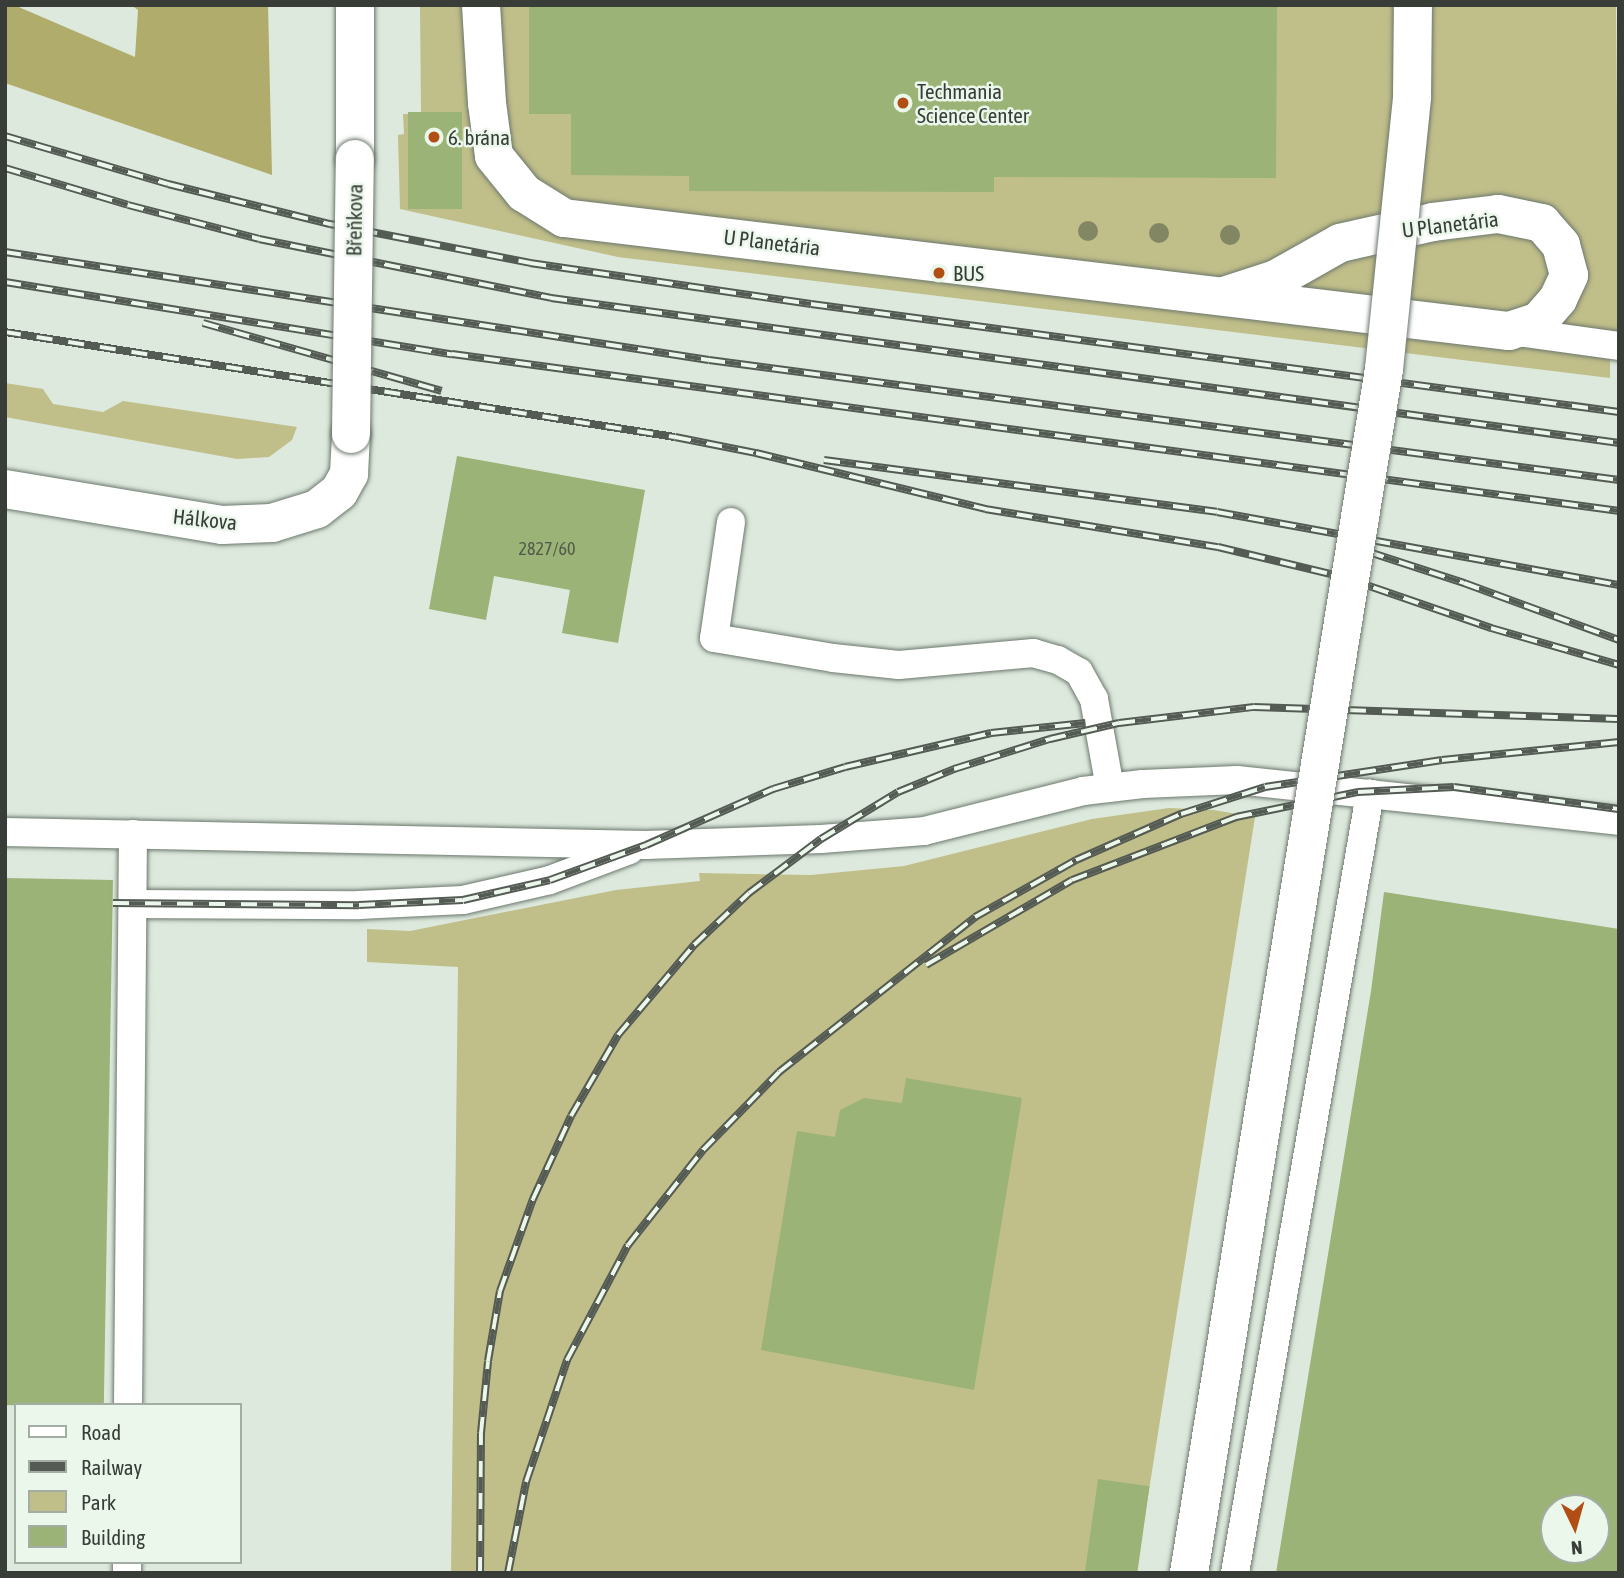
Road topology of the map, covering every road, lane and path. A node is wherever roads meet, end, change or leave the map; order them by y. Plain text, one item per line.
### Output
1 (355, 5) edge
2 (481, 5) edge
3 (1413, 5) edge
4 (1224, 296) junction
5 (1509, 331) junction
6 (1619, 346) edge
7 (351, 434) joint
8 (5, 489) edge
9 (731, 522) dead end
10 (1110, 788) junction
11 (1370, 794) junction
12 (1619, 821) edge
13 (5, 832) edge
14 (133, 834) junction
15 (646, 845) junction
16 (133, 904) junction
17 (128, 1403) edge
18 (1189, 1573) edge
19 (1236, 1573) edge

1 - 7 street, Břeňkova, bridge
2 - 4 street, U Planetária
3 - 18 street, bridge
4 - 5 street, U Planetária
4 - 5 street, U Planetária
5 - 6 lane, U Planetária
7 - 8 street, Hálkova
9 - 10 lane
10 - 11 lane
10 - 15 lane
11 - 12 lane
11 - 19 lane
13 - 14 lane
14 - 15 lane
14 - 16 lane
15 - 16 lane
16 - 17 lane

